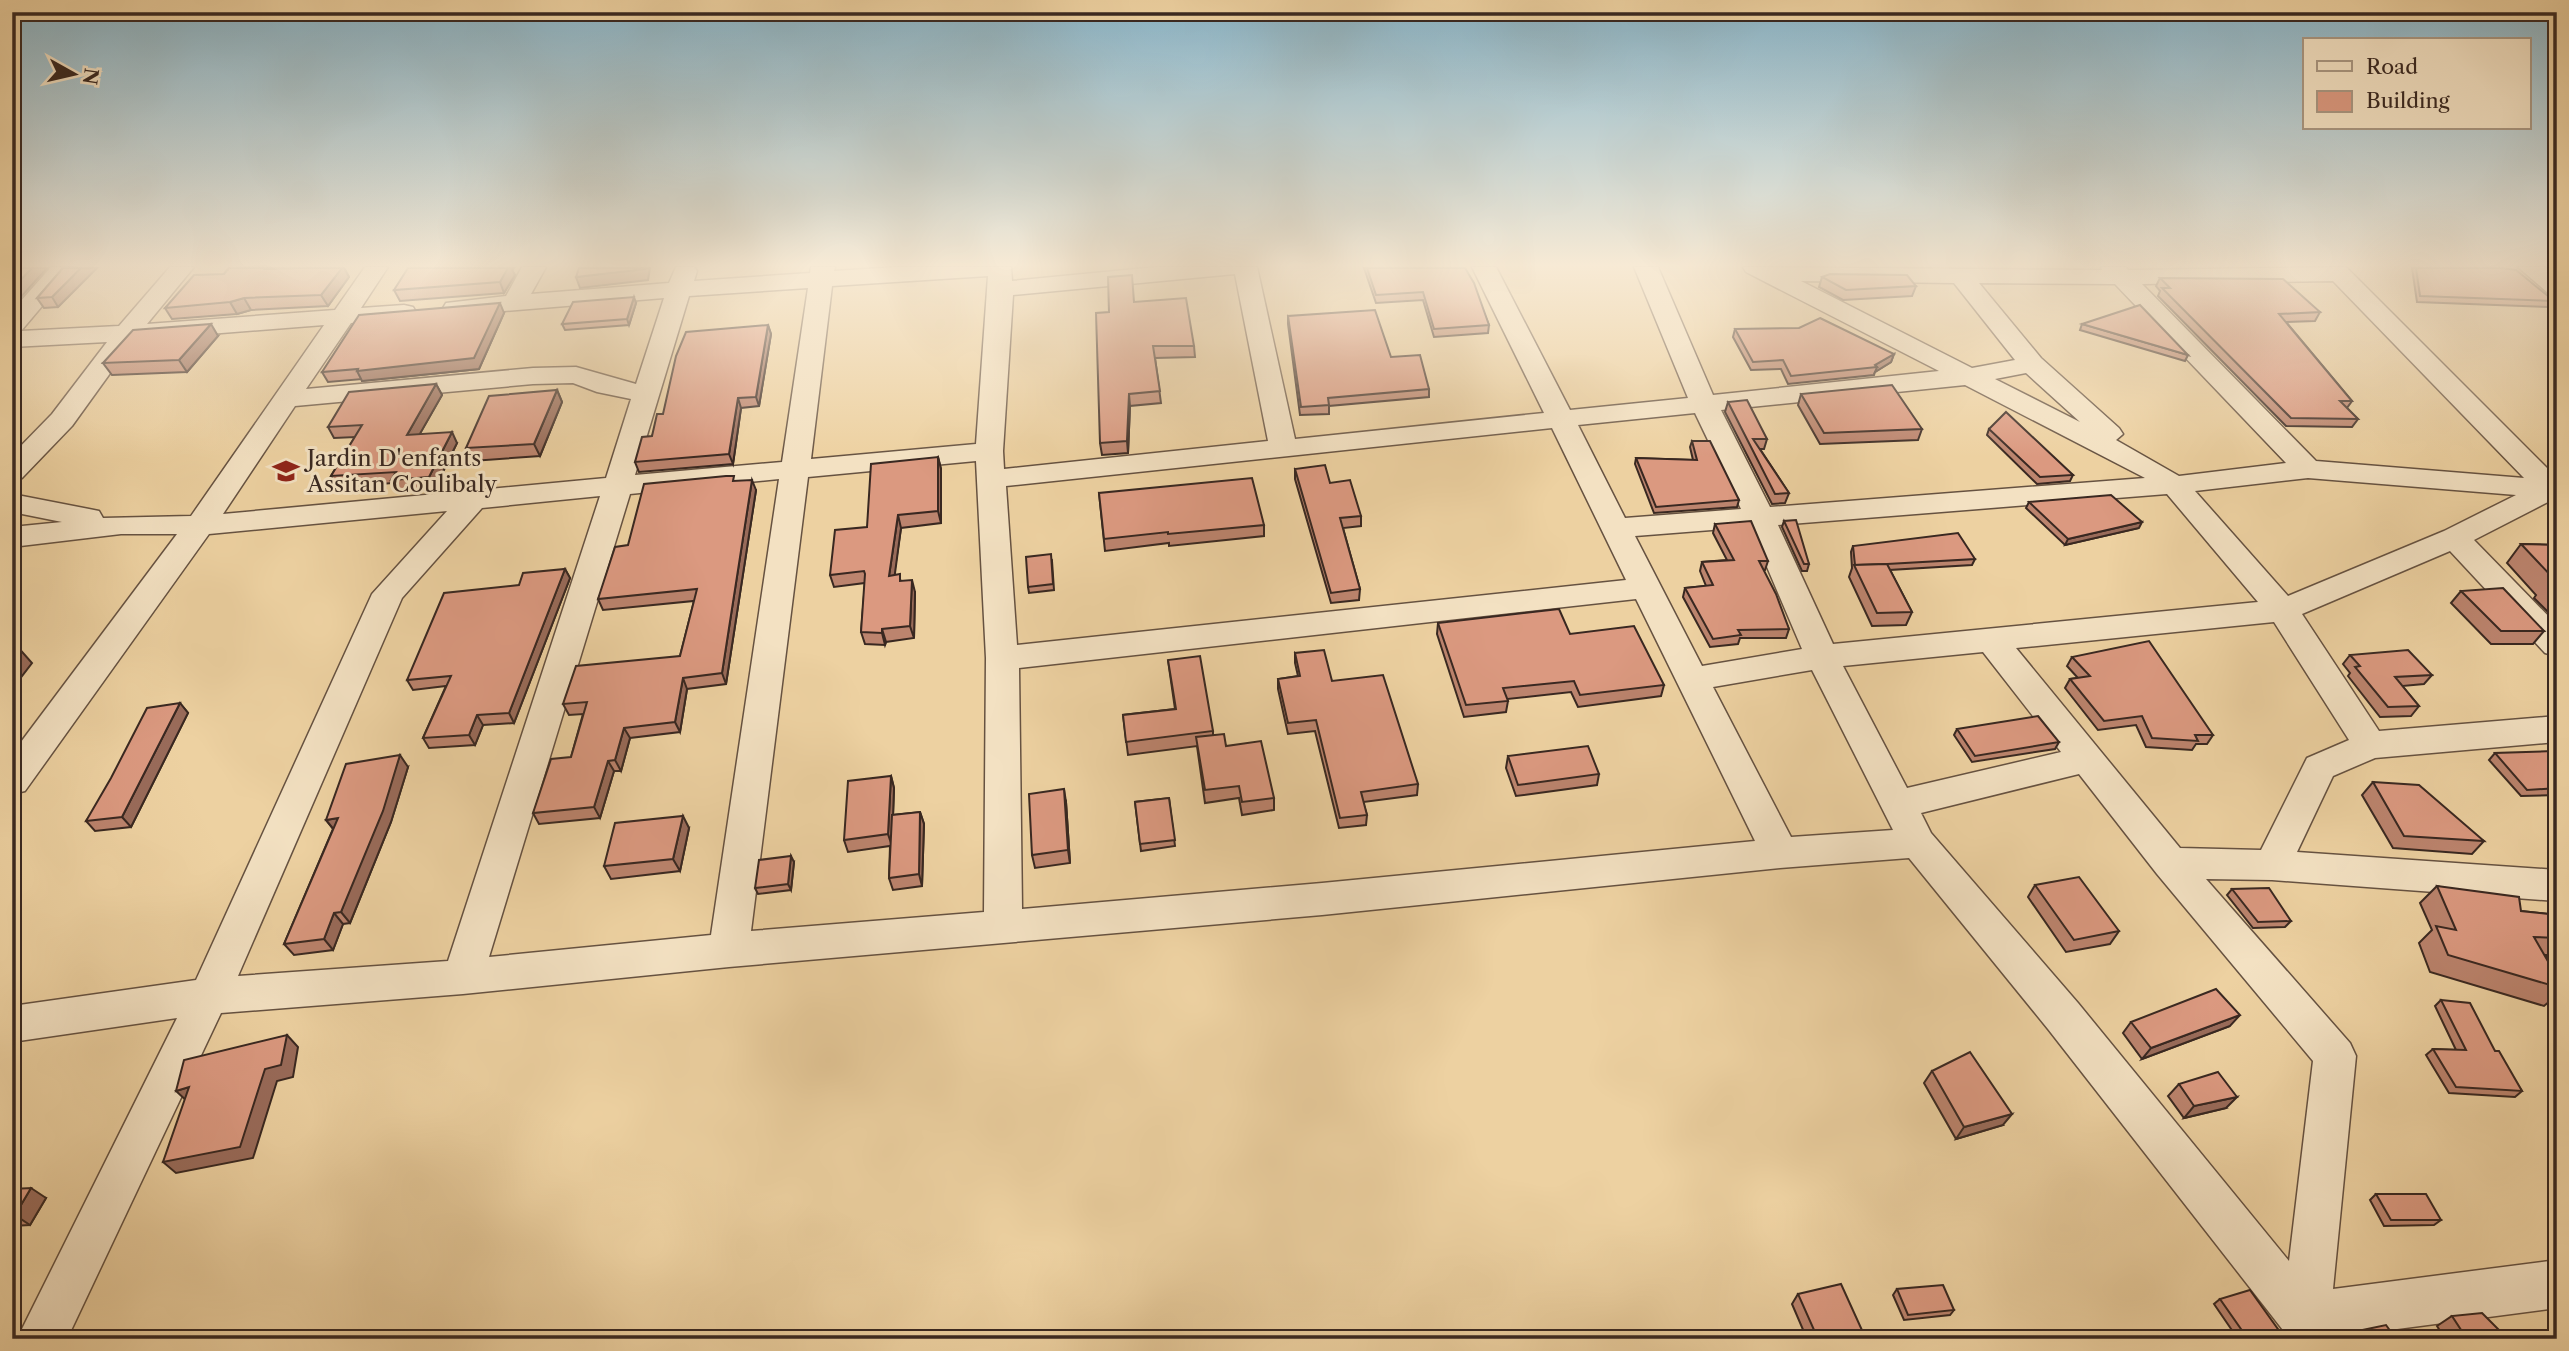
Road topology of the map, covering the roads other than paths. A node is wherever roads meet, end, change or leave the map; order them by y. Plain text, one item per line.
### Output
1 (129, 330) edge
2 (164, 330) edge
3 (333, 330) edge
4 (667, 330) edge
5 (814, 330) edge
6 (997, 330) edge
7 (1258, 330) edge
8 (1516, 330) edge
9 (1672, 330) edge
10 (1879, 330) edge
11 (2005, 330) edge
12 (2174, 330) edge
13 (2395, 330) edge
14 (126, 333) junction
15 (12, 339) edge
16 (2032, 364) junction
17 (1971, 376) junction
18 (646, 394) junction
19 (288, 398) junction
20 (1704, 404) junction
21 (1561, 419) junction
22 (1283, 447) junction
23 (989, 465) junction
24 (2145, 466) junction
25 (2308, 468) junction
26 (795, 469) junction
27 (12, 472) edge
28 (2174, 485) junction
29 (616, 488) junction
30 (2555, 490) edge
31 (472, 501) junction
32 (12, 503) edge
33 (1760, 517) junction
34 (121, 525) junction
35 (200, 525) junction
36 (1616, 528) junction
37 (12, 537) edge
38 (2455, 538) junction
39 (1646, 588) junction
40 (2283, 610) junction
41 (1992, 641) junction
42 (2557, 645) edge
43 (1822, 657) junction
44 (1002, 658) junction
45 (1693, 679) junction
46 (2557, 729) edge
47 (2370, 745) junction
48 (2088, 759) junction
49 (12, 781) edge
50 (1898, 804) junction
51 (1918, 843) junction
52 (1780, 853) junction
53 (2170, 863) junction
54 (2272, 865) junction
55 (2557, 886) edge
56 (1003, 928) junction
57 (729, 950) junction
58 (463, 976) junction
59 (209, 996) junction
60 (12, 1024) edge
61 (2557, 1284) edge
62 (2313, 1328) edge
63 (41, 1339) edge

1 - 14 street
2 - 14 street
3 - 19 street
4 - 18 street
5 - 26 street
6 - 23 street
7 - 22 street
8 - 21 street
9 - 20 street
10 - 17 street
11 - 16 street
12 - 25 street
13 - 30 street
14 - 15 street
14 - 27 street
16 - 17 street
16 - 24 street
17 - 20 street
17 - 24 street
18 - 19 street
18 - 29 street
19 - 35 street
20 - 21 street
20 - 33 street
21 - 22 street
21 - 36 street
22 - 23 street
23 - 26 street
23 - 44 street
24 - 28 street
25 - 28 street
25 - 30 street
26 - 29 street
26 - 57 street
28 - 33 street
28 - 40 street
29 - 31 street
29 - 58 street
30 - 38 street
31 - 35 street
31 - 59 street
32 - 34 street
33 - 36 street
33 - 43 street
34 - 35 street
34 - 37 street
35 - 49 street
36 - 39 street
38 - 40 street
38 - 42 street
39 - 44 street
39 - 45 street
40 - 41 street
40 - 47 street
41 - 43 street
41 - 48 street
43 - 45 street
43 - 50 street
44 - 56 street
45 - 52 street
46 - 47 street
47 - 54 street
48 - 50 street
48 - 53 street
50 - 51 street
51 - 52 street
51 - 62 street
52 - 56 street
53 - 54 street
53 - 62 street
54 - 55 street
56 - 57 street
57 - 58 street
58 - 59 street
59 - 60 street
59 - 63 street
61 - 62 street

